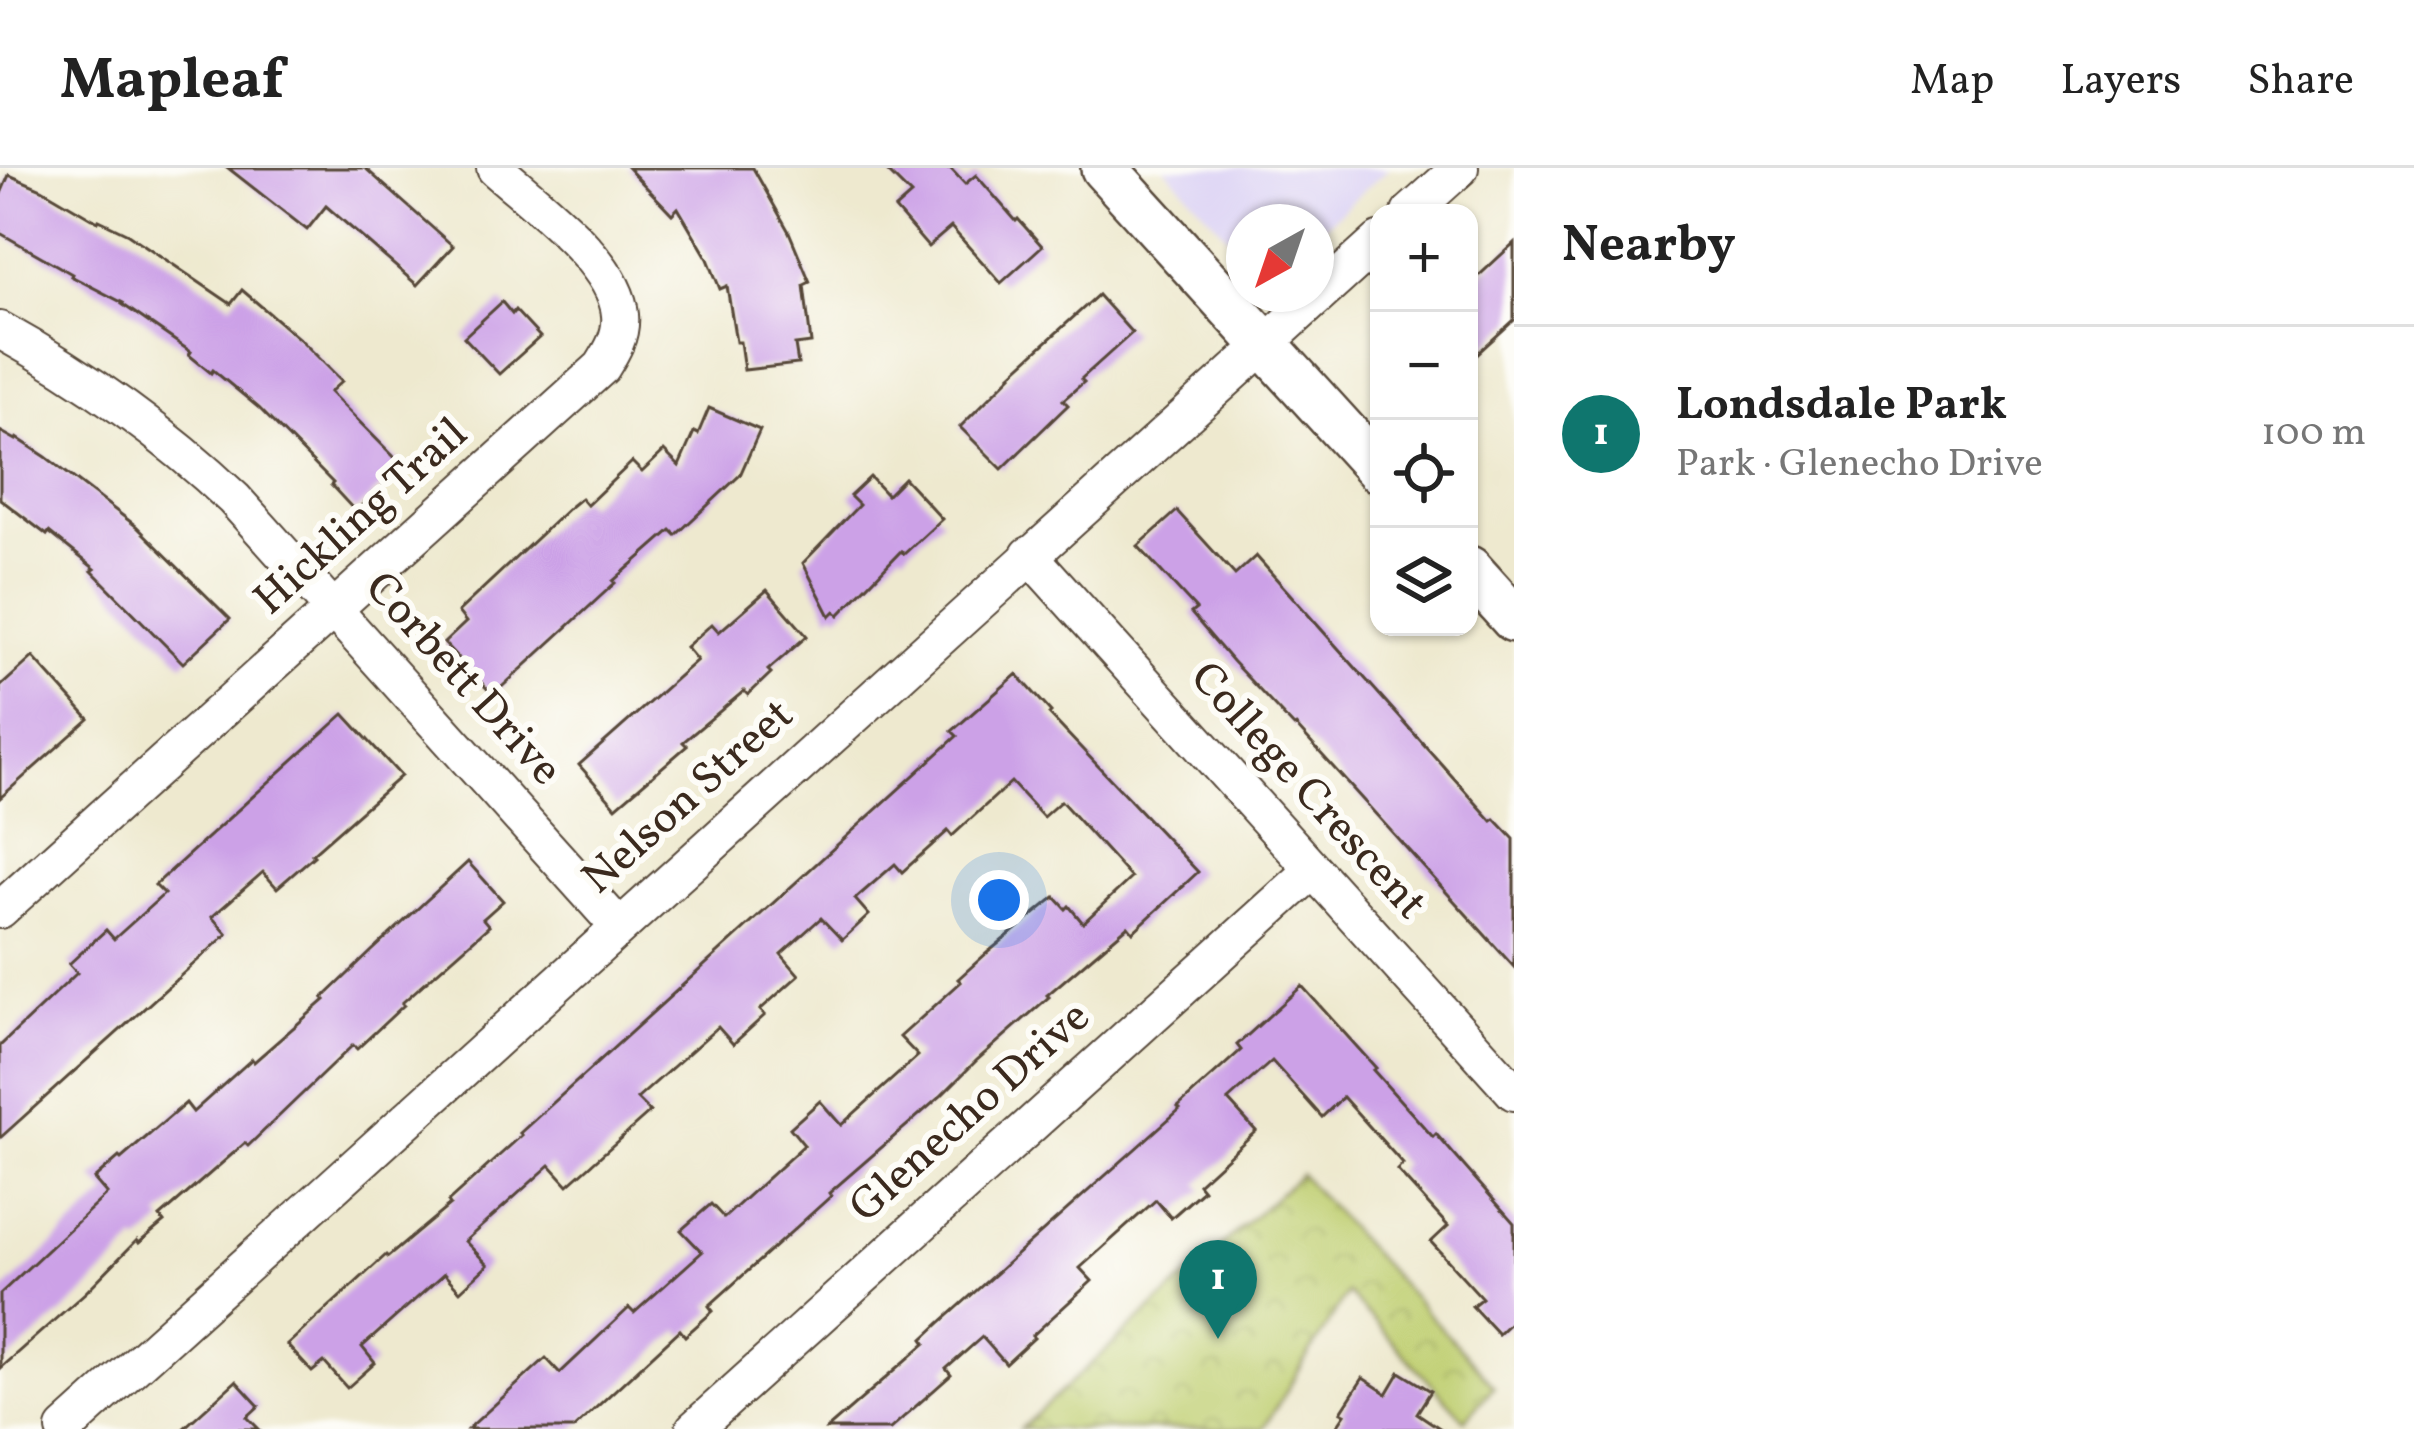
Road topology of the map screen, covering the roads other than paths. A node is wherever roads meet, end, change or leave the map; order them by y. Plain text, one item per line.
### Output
1 (495, 168) edge
2 (1104, 168) edge
3 (1460, 168) edge
4 (1420, 204) edge
5 (1370, 249) edge
6 (0, 331) edge
7 (1265, 344) junction
8 (1370, 460) edge
9 (1029, 555) junction
10 (1478, 579) edge
11 (332, 609) junction
12 (1514, 619) edge
13 (1313, 870) junction
14 (0, 910) edge
15 (619, 927) junction
16 (1514, 1092) edge
17 (65, 1429) edge
18 (694, 1429) edge

1 - 11 street, Hickling Trail
2 - 7 street
3 - 4 street
5 - 7 street, Nelson Street
6 - 11 street, Corbett Drive
7 - 8 street
7 - 9 street, Nelson Street
9 - 13 street, College Crescent
9 - 15 street, Nelson Street
10 - 12 street
11 - 14 street, Hickling Trail
11 - 15 street, Corbett Drive
13 - 16 street, College Crescent
13 - 18 street, Glenecho Drive
15 - 17 street, Nelson Street

